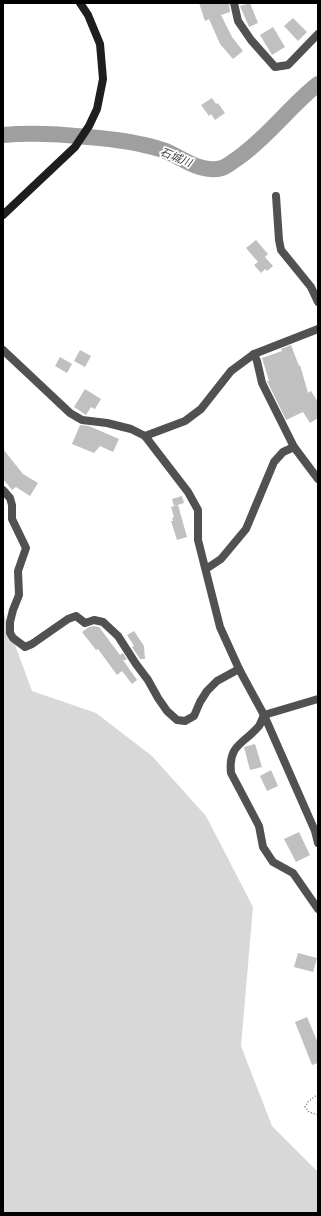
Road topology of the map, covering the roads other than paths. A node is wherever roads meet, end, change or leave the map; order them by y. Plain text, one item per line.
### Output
1 (80, 3) edge
2 (234, 3) edge
3 (318, 34) edge
4 (276, 196) dead end
5 (3, 215) edge
6 (318, 302) edge
7 (318, 328) edge
8 (3, 350) edge
9 (254, 354) junction
10 (145, 436) junction
11 (294, 447) junction
12 (318, 479) edge
13 (3, 490) edge
14 (206, 569) junction
15 (239, 669) junction
16 (318, 699) edge
17 (264, 715) junction
18 (318, 843) edge
19 (318, 909) edge

1 - 5 street
2 - 3 street
4 - 6 street
7 - 9 street
8 - 10 street
9 - 10 street
9 - 11 street
10 - 14 street
11 - 12 street
11 - 14 street
13 - 15 street
14 - 15 street
15 - 17 street
16 - 17 street
17 - 18 street
17 - 19 street

